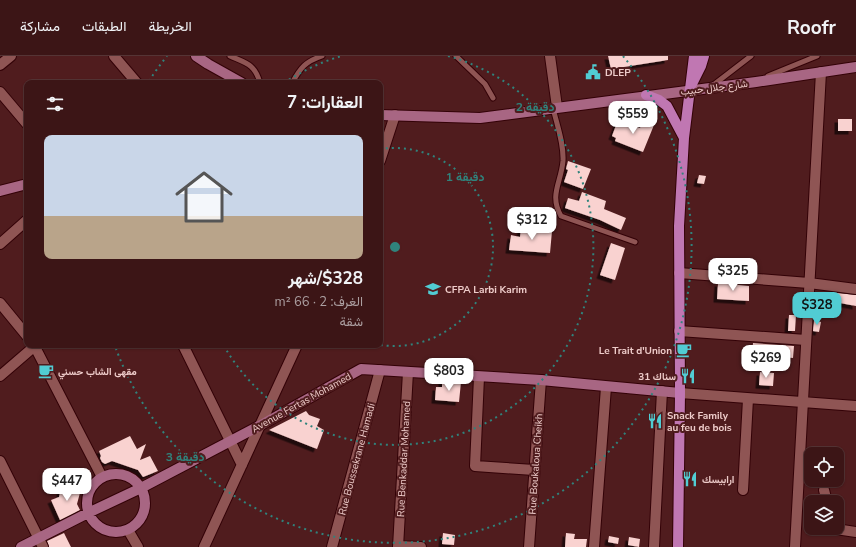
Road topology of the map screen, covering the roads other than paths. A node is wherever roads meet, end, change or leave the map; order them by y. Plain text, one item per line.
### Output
1 (11, 56) edge
2 (114, 56) edge
3 (196, 56) edge
4 (230, 56) edge
5 (322, 56) edge
6 (456, 56) edge
7 (550, 56) edge
8 (694, 56) edge
9 (704, 56) edge
10 (752, 56) edge
11 (817, 56) edge
12 (0, 64) edge
13 (856, 67) edge
14 (821, 72) junction
15 (134, 80) edge
16 (237, 80) edge
17 (259, 80) edge
18 (294, 80) edge
19 (756, 82) junction
20 (710, 88) junction
21 (690, 90) junction
22 (0, 92) edge
23 (646, 95) junction
24 (493, 98) dead end
25 (555, 107) junction
26 (383, 115) edge
27 (395, 115) junction
28 (24, 120) edge
29 (684, 138) junction
30 (383, 150) edge
31 (24, 185) edge
32 (0, 191) edge
33 (24, 223) edge
34 (635, 242) dead end
35 (0, 244) edge
36 (679, 274) junction
37 (810, 283) junction
38 (856, 289) edge
39 (0, 303) edge
40 (679, 331) junction
41 (24, 332) edge
42 (806, 340) junction
43 (32, 348) edge
44 (37, 348) edge
45 (184, 348) edge
46 (296, 348) edge
47 (380, 370) junction
48 (408, 372) junction
49 (0, 376) edge
50 (479, 377) junction
51 (541, 380) junction
52 (606, 387) junction
53 (662, 391) junction
54 (680, 393) junction
55 (748, 399) junction
56 (804, 403) junction
57 (856, 406) edge
58 (261, 425) junction
59 (230, 441) junction
60 (0, 461) edge
61 (242, 465) junction
62 (534, 470) junction
63 (102, 477) junction
64 (141, 488) junction
65 (744, 490) dead end
66 (824, 490) dead end
67 (825, 495) edge
68 (88, 513) junction
69 (128, 530) junction
70 (844, 531) edge
71 (856, 532) edge
72 (41, 543) edge
73 (398, 546) edge
74 (21, 547) edge
75 (138, 547) edge
76 (204, 547) edge
77 (332, 547) edge
78 (421, 547) edge
79 (529, 547) edge
80 (594, 547) edge
81 (654, 547) edge
82 (678, 547) edge
83 (795, 547) edge

1 - 12 street
2 - 15 street
3 - 16 street
4 - 17 lane
5 - 18 lane
6 - 24 lane
7 - 25 street
8 - 21 main road
9 - 21 main road
10 - 20 lane
11 - 19 lane
13 - 14 street, شارع جلال حبيب
14 - 19 street, شارع جلال حبيب
14 - 37 street
19 - 20 street, شارع جلال حبيب
20 - 21 street, شارع جلال حبيب
21 - 23 street, شارع جلال حبيب
21 - 29 main road
22 - 28 street
23 - 25 street, شارع جلال حبيب
23 - 29 main road
25 - 27 street, شارع جلال حبيب
25 - 34 lane
26 - 27 street, شارع جلال حبيب
27 - 30 street
29 - 36 main road
31 - 32 street
33 - 35 street
36 - 37 street
36 - 40 main road
37 - 38 street
37 - 42 street
39 - 41 street
40 - 42 street
40 - 54 main road
42 - 56 street
43 - 49 street
44 - 63 street
45 - 59 street
46 - 58 street
47 - 48 street, Avenue Fertas Mohamed
47 - 58 street, Avenue Fertas Mohamed
47 - 77 street, Rue Boussekrane Hamadi
48 - 50 street, Avenue Fertas Mohamed
48 - 73 street, Rue Benkaddar Mohamed
50 - 51 street, Avenue Fertas Mohamed
50 - 62 street
51 - 52 street, Avenue Fertas Mohamed
51 - 62 street, Rue Boukaloua Cheikh
52 - 53 street, Avenue Fertas Mohamed
52 - 80 street
53 - 54 street, Avenue Fertas Mohamed
53 - 81 street
54 - 55 street
54 - 82 main road
55 - 56 street
55 - 65 street
56 - 57 street
56 - 83 street
58 - 59 street, Avenue Fertas Mohamed
58 - 61 street
59 - 61 street
59 - 64 street, Avenue Fertas Mohamed
60 - 72 street
61 - 76 street
62 - 79 street, Rue Boukaloua Cheikh
63 - 64 street
63 - 68 street
64 - 68 street, Avenue Fertas Mohamed
64 - 69 street
66 - 67 street
68 - 69 street
68 - 72 street, Avenue Fertas Mohamed
69 - 75 street
70 - 71 street
72 - 74 street, Avenue Fertas Mohamed
73 - 78 street

